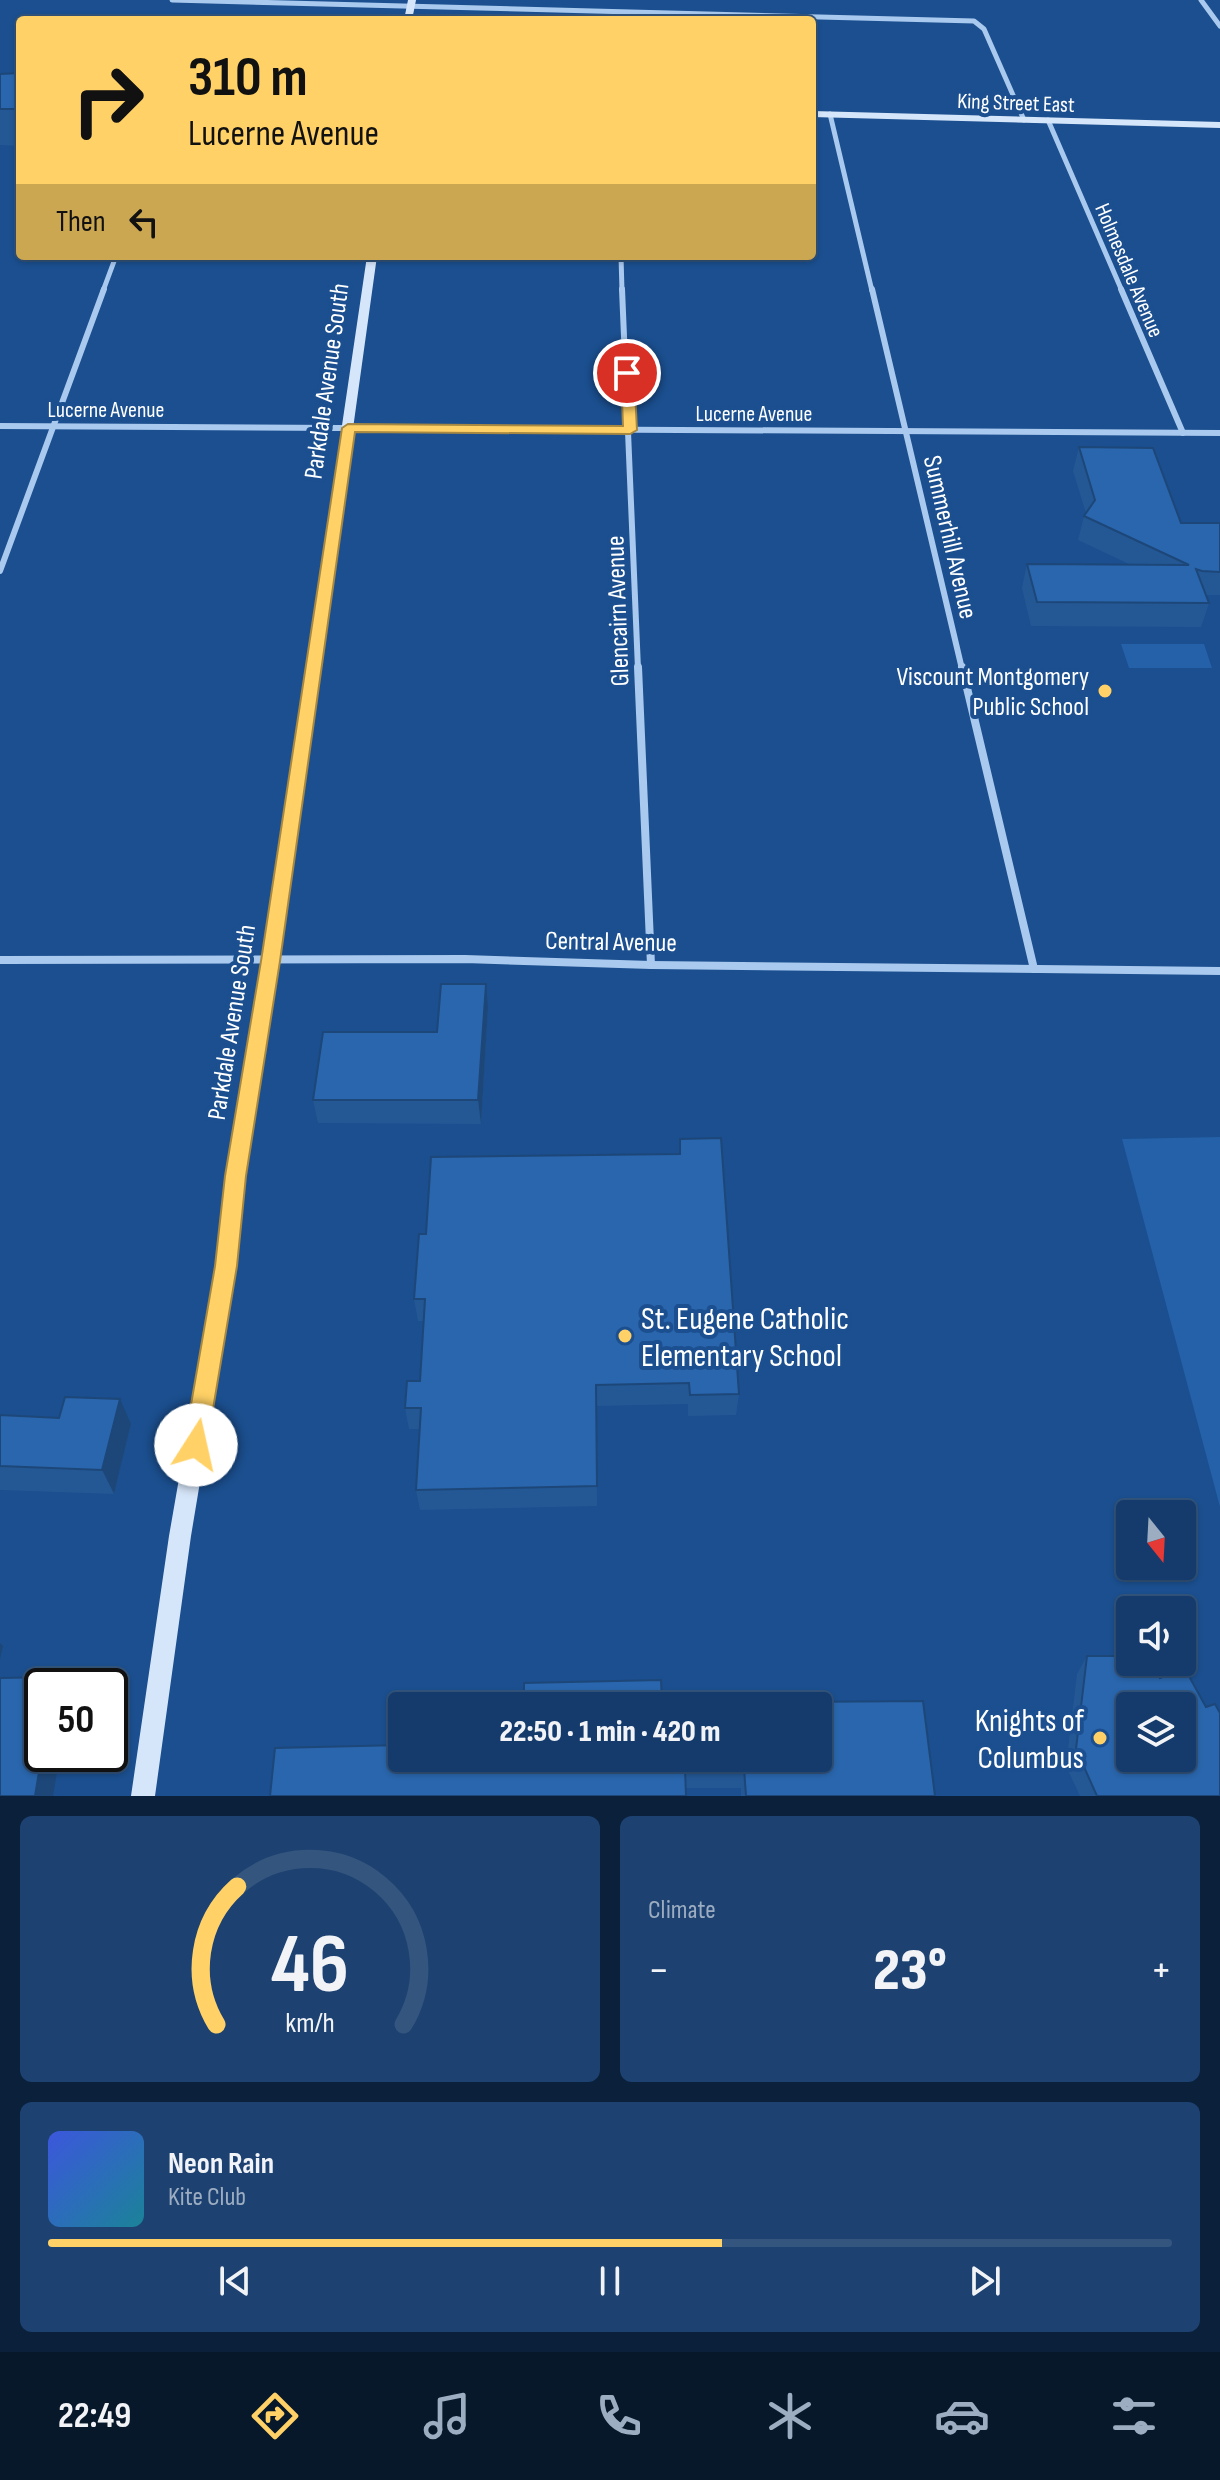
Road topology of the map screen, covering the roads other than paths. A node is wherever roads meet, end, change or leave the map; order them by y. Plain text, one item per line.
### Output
1 (172, 0) edge
2 (1201, 0) edge
3 (411, 3) edge
4 (1220, 12) edge
5 (1211, 13) junction
6 (1220, 26) edge
7 (816, 114) edge
8 (830, 114) junction
9 (1024, 120) junction
10 (1048, 120) junction
11 (1220, 125) edge
12 (115, 260) edge
13 (371, 260) edge
14 (621, 260) edge
15 (0, 426) edge
16 (53, 426) junction
17 (348, 428) junction
18 (630, 430) junction
19 (906, 432) junction
20 (1183, 433) junction
21 (1220, 433) edge
22 (0, 571) edge
23 (0, 960) edge
24 (271, 961) junction
25 (651, 965) junction
26 (1034, 969) junction
27 (1220, 971) edge
28 (143, 1796) edge

1 - 3 street
2 - 5 street
3 - 9 street
4 - 5 street
5 - 6 street
7 - 8 main road, King Street East
8 - 9 main road, King Street East
8 - 19 street, Summerhill Avenue
9 - 10 main road, King Street East
10 - 11 main road, King Street East
10 - 20 street, Holmesdale Avenue
12 - 16 street
13 - 17 main road, Parkdale Avenue South
14 - 18 street, Glencairn Avenue
15 - 16 street, Lucerne Avenue
16 - 17 street, Lucerne Avenue
16 - 22 street
17 - 18 street, Lucerne Avenue
17 - 24 main road, Parkdale Avenue South
18 - 19 street, Lucerne Avenue
18 - 25 street, Glencairn Avenue
19 - 20 street, Lucerne Avenue
19 - 26 street, Summerhill Avenue
20 - 21 street, Lucerne Avenue
23 - 24 street, Central Avenue
24 - 25 street, Central Avenue
24 - 28 main road, Parkdale Avenue South
25 - 26 street, Central Avenue
26 - 27 street, Central Avenue

